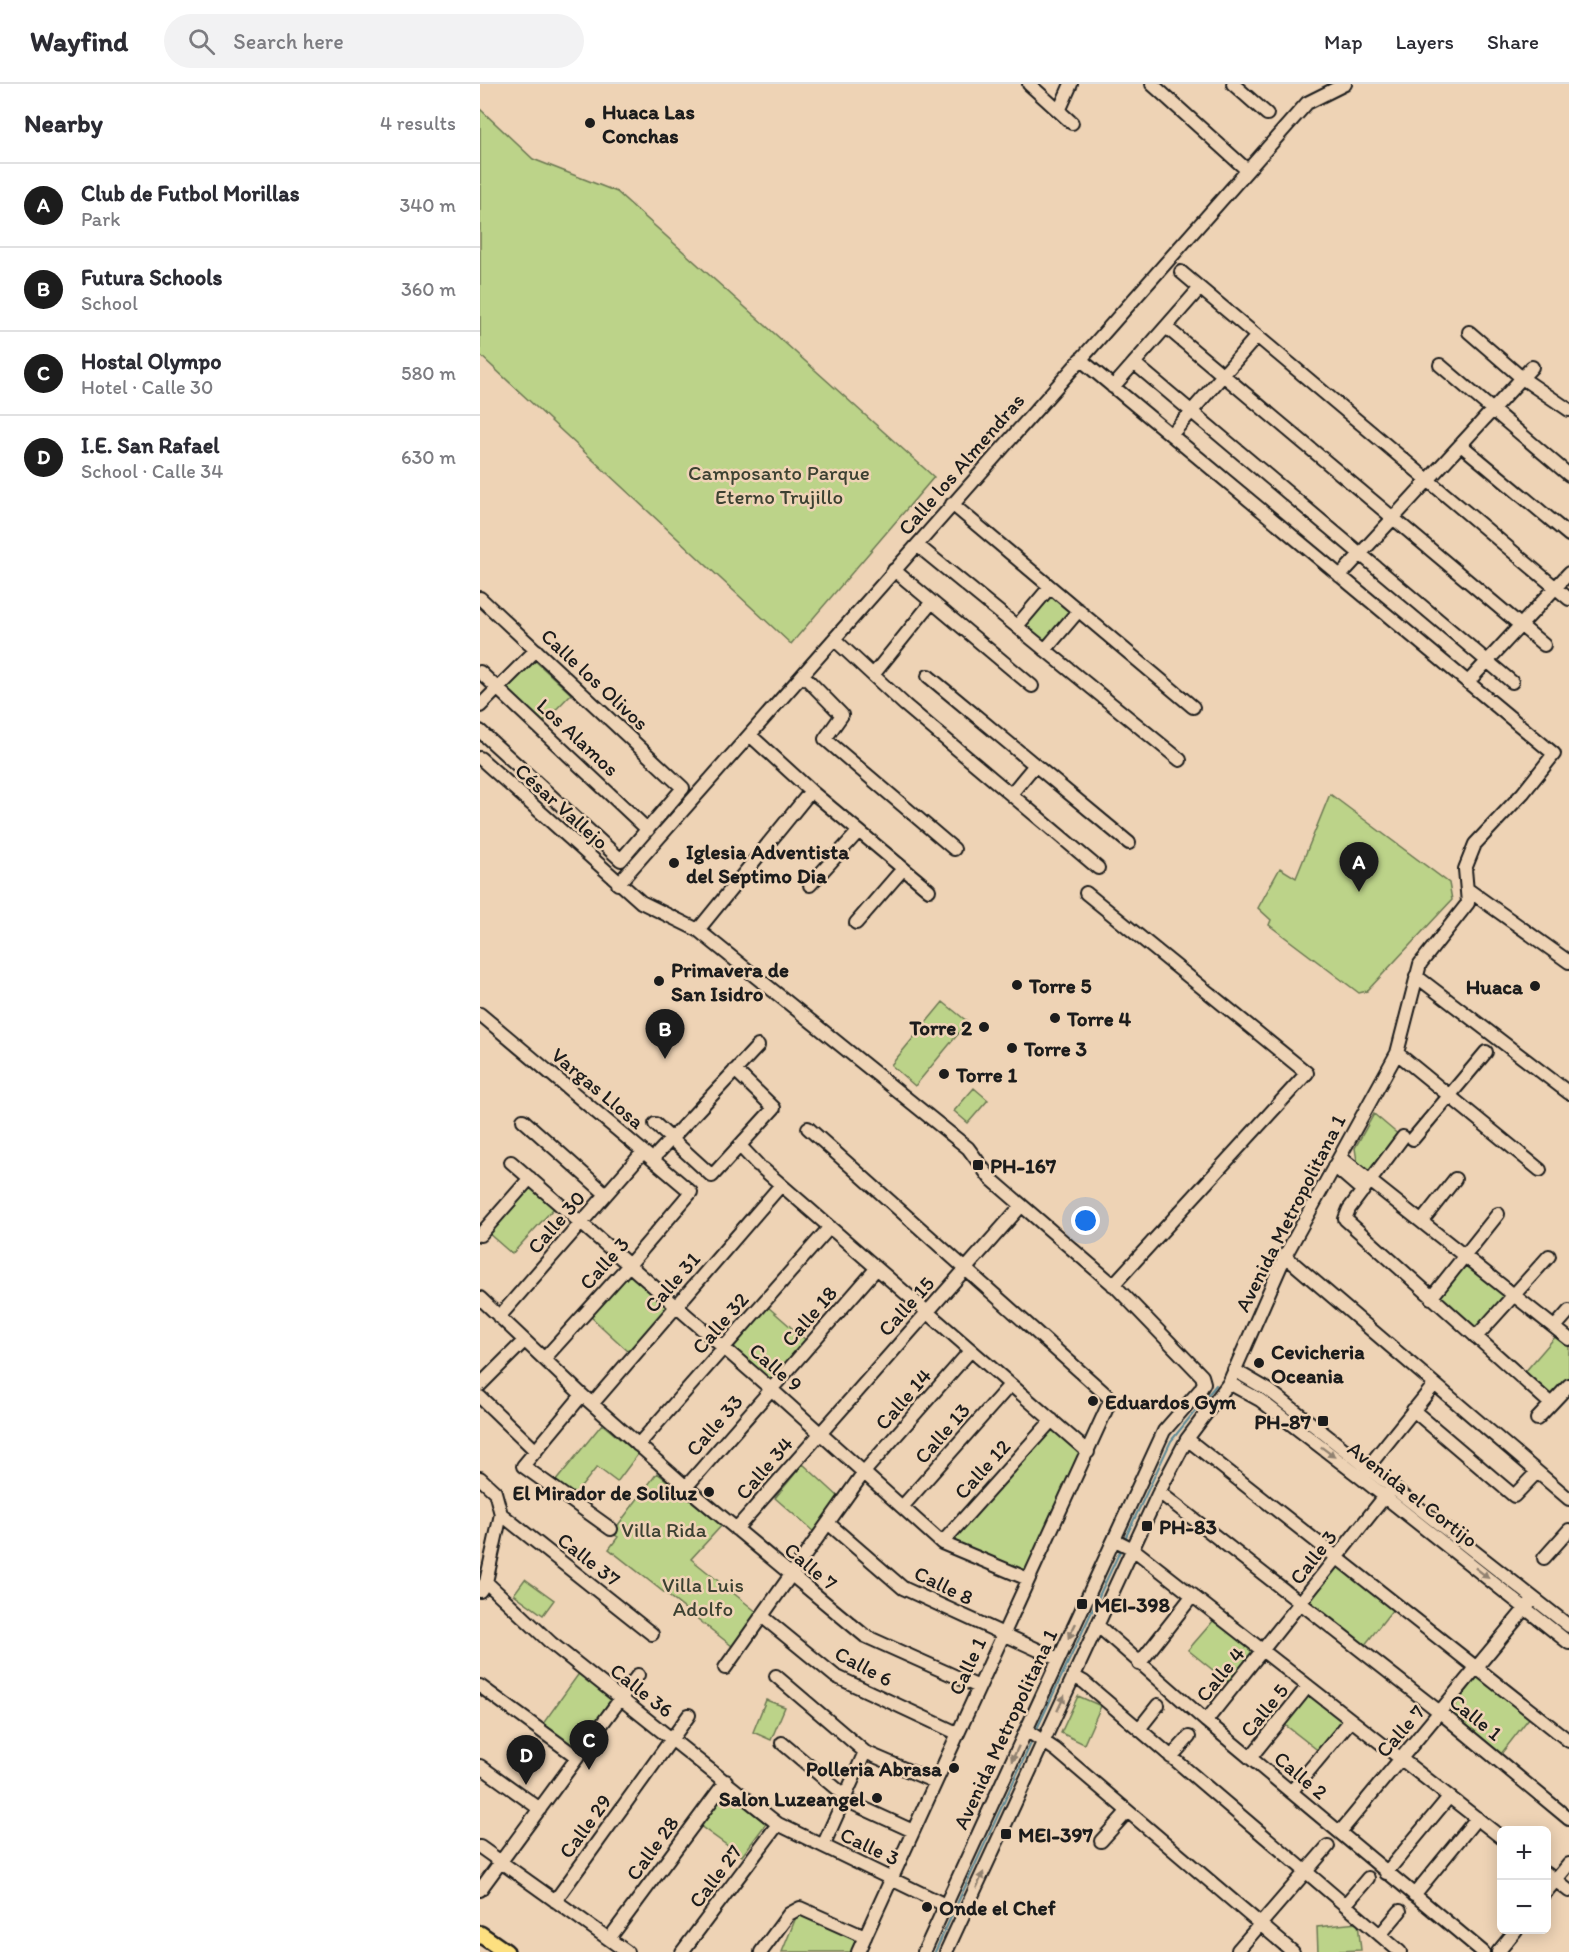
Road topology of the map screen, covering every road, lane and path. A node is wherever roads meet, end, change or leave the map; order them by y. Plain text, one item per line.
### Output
1 (1029, 84) edge
2 (1071, 84) edge
3 (1152, 84) edge
4 (1233, 84) edge
5 (1345, 84) edge
6 (1059, 111) junction
7 (1267, 114) dead end
8 (1072, 123) dead end
9 (1248, 170) junction
10 (1181, 272) dead end
11 (1200, 288) junction
12 (1166, 327) junction
13 (1469, 332) dead end
14 (1257, 336) junction
15 (1080, 359) junction
16 (1134, 363) junction
17 (1440, 365) dead end
18 (1532, 367) dead end
19 (1223, 375) junction
20 (1522, 378) junction
21 (1113, 387) junction
22 (1493, 410) junction
23 (1569, 410) edge
24 (1191, 411) junction
25 (1171, 435) junction
26 (1461, 445) junction
27 (1569, 475) edge
28 (1428, 480) junction
29 (952, 504) junction
30 (1393, 518) junction
31 (1569, 534) edge
32 (917, 545) junction
33 (1360, 554) junction
34 (894, 570) junction
35 (1569, 573) edge
36 (1340, 576) junction
37 (1050, 587) junction
38 (1556, 588) junction
39 (480, 598) edge
40 (1569, 599) edge
41 (931, 603) junction
42 (1079, 610) junction
43 (1017, 626) junction
44 (1521, 626) junction
45 (834, 639) junction
46 (1544, 645) dead end
47 (536, 650) junction
48 (1045, 650) junction
49 (1488, 662) junction
50 (480, 672) edge
51 (803, 675) junction
52 (873, 675) junction
53 (928, 676) dead end
54 (1468, 682) junction
55 (1512, 682) dead end
56 (1032, 686) dead end
57 (498, 688) junction
58 (480, 706) edge
59 (1193, 707) dead end
60 (480, 730) edge
61 (751, 736) junction
62 (480, 758) edge
63 (1180, 760) dead end
64 (1035, 765) junction
65 (811, 791) junction
66 (1011, 794) junction
67 (648, 830) junction
68 (858, 832) junction
69 (1129, 843) dead end
70 (954, 849) dead end
71 (1098, 868) dead end
72 (903, 870) junction
73 (618, 884) junction
74 (810, 885) dead end
75 (1467, 889) junction
76 (929, 890) dead end
77 (1086, 893) dead end
78 (856, 923) dead end
79 (698, 930) junction
80 (1569, 962) edge
81 (1416, 976) junction
82 (480, 1014) edge
83 (758, 1046) dead end
84 (1486, 1052) dead end
85 (1397, 1053) junction
86 (735, 1070) junction
87 (1569, 1093) edge
88 (1450, 1096) junction
89 (523, 1120) dead end
90 (655, 1124) dead end
91 (808, 1128) dead end
92 (671, 1138) junction
93 (740, 1146) junction
94 (643, 1152) junction
95 (658, 1153) dead end
96 (511, 1161) dead end
97 (1337, 1162) junction
98 (1540, 1170) dead end
99 (530, 1178) junction
100 (1455, 1179) dead end
101 (1371, 1180) junction
102 (781, 1185) junction
103 (1363, 1191) junction
104 (691, 1192) joint
105 (606, 1194) junction
106 (1021, 1206) junction
107 (1497, 1214) dead end
108 (1422, 1221) junction
109 (581, 1223) junction
110 (830, 1227) junction
111 (480, 1235) edge
112 (1285, 1256) junction
113 (1464, 1256) junction
114 (1549, 1256) dead end
115 (629, 1265) junction
116 (876, 1269) junction
117 (965, 1270) junction
118 (1113, 1285) junction
119 (1514, 1295) junction
120 (480, 1298) edge
121 (1431, 1298) junction
122 (677, 1306) junction
123 (1569, 1311) edge
124 (926, 1313) junction
125 (499, 1317) junction
126 (1555, 1327) junction
127 (1476, 1337) junction
128 (1569, 1339) edge
129 (524, 1341) junction
130 (724, 1347) junction
131 (970, 1350) junction
132 (544, 1359) junction
133 (1234, 1370) junction
134 (1229, 1383) junction
135 (480, 1385) edge
136 (1010, 1385) junction
137 (1434, 1385) junction
138 (1569, 1385) edge
139 (771, 1389) junction
140 (480, 1397) edge
141 (587, 1400) junction
142 (1551, 1404) junction
143 (1413, 1410) junction
144 (1537, 1419) dead end
145 (1052, 1420) junction
146 (820, 1432) junction
147 (1187, 1439) junction
148 (638, 1445) junction
149 (536, 1450) junction
150 (1088, 1452) junction
151 (1368, 1467) junction
152 (1537, 1472) junction
153 (864, 1473) junction
154 (480, 1478) edge
155 (686, 1487) junction
156 (1159, 1492) junction
157 (1389, 1492) junction
158 (1569, 1499) edge
159 (902, 1507) junction
160 (501, 1515) junction
161 (828, 1523) junction
162 (611, 1529) dead end
163 (736, 1529) junction
164 (1569, 1530) edge
165 (942, 1543) junction
166 (1124, 1545) junction
167 (1337, 1558) junction
168 (1544, 1558) dead end
169 (792, 1576) junction
170 (1028, 1580) junction
171 (483, 1587) edge
172 (1193, 1595) junction
173 (1530, 1603) junction
174 (1301, 1605) junction
175 (763, 1617) junction
176 (1097, 1625) junction
177 (1569, 1626) edge
178 (652, 1634) dead end
179 (1003, 1635) junction
180 (1569, 1643) edge
181 (1264, 1651) junction
182 (1058, 1659) junction
183 (1139, 1664) junction
184 (1476, 1666) junction
185 (724, 1668) dead end
186 (638, 1674) dead end
187 (776, 1676) dead end
188 (1079, 1679) junction
189 (480, 1686) edge
190 (1308, 1686) junction
191 (979, 1687) junction
192 (621, 1698) junction
193 (1158, 1705) dead end
194 (1441, 1713) junction
195 (690, 1715) dead end
196 (1351, 1720) junction
197 (1206, 1721) junction
198 (1138, 1729) junction
199 (957, 1733) junction
200 (1035, 1735) junction
201 (1189, 1737) dead end
202 (673, 1738) junction
203 (1569, 1741) edge
204 (782, 1743) dead end
205 (865, 1752) junction
206 (578, 1757) junction
207 (1172, 1757) junction
208 (1250, 1758) junction
209 (1401, 1759) junction
210 (480, 1766) edge
211 (726, 1781) junction
212 (935, 1782) junction
213 (1012, 1785) junction
214 (1291, 1792) junction
215 (1449, 1797) junction
216 (844, 1798) junction
217 (540, 1809) junction
218 (1127, 1812) junction
219 (1477, 1818) junction
220 (1569, 1819) edge
221 (778, 1824) junction
222 (913, 1831) junction
223 (1340, 1832) junction
224 (1497, 1834) edge
225 (1101, 1841) dead end
226 (824, 1846) junction
227 (1328, 1846) dead end
228 (480, 1847) edge
229 (501, 1862) junction
230 (1569, 1864) edge
231 (1305, 1871) junction
232 (1386, 1873) junction
233 (1551, 1877) edge
234 (891, 1878) junction
235 (1368, 1878) dead end
236 (480, 1890) edge
237 (1569, 1891) edge
238 (1414, 1895) junction
239 (555, 1901) junction
240 (945, 1905) junction
241 (1345, 1905) junction
242 (1400, 1911) dead end
243 (1260, 1924) junction
244 (480, 1934) edge
245 (1512, 1934) edge
246 (1380, 1935) junction
247 (865, 1937) junction
248 (609, 1940) junction
249 (1238, 1950) dead end
250 (506, 1952) edge
251 (627, 1952) edge
252 (682, 1952) edge
253 (761, 1952) edge
254 (858, 1952) edge
255 (924, 1952) edge
256 (946, 1952) edge
257 (1293, 1952) edge
258 (1400, 1952) edge
259 (1483, 1952) edge
260 (1498, 1952) edge

1 - 6 street
2 - 6 street
3 - 9 street
4 - 7 street
5 - 9 street, Calle los Almendras
6 - 8 street
9 - 15 street, Calle los Almendras
10 - 11 street
11 - 12 street
11 - 14 street
12 - 16 street
12 - 19 street
13 - 20 street
14 - 19 street
14 - 28 street
15 - 21 street
15 - 29 street, Calle los Almendras
16 - 21 street
16 - 24 street
17 - 22 street
18 - 20 street
19 - 24 street
19 - 30 street
20 - 22 street
20 - 23 street
21 - 25 street
22 - 26 street
22 - 27 street
24 - 25 street
24 - 33 street
25 - 36 street
26 - 28 street
26 - 31 street
28 - 30 street
28 - 38 street
29 - 32 street, Calle los Almendras
29 - 37 street
30 - 33 street
30 - 44 street
32 - 34 street, Calle los Almendras
32 - 43 street
33 - 36 street
33 - 49 street
34 - 41 street
34 - 45 street, Calle los Almendras
35 - 38 street
36 - 54 street
37 - 42 street
37 - 43 street
38 - 40 street
38 - 44 street
39 - 47 street, Calle los Olivos
41 - 52 street
41 - 56 street
42 - 48 street
42 - 59 street
43 - 48 street
44 - 46 street
44 - 49 street
45 - 51 street, Calle los Almendras
45 - 52 street
47 - 57 street
47 - 67 street, Calle los Olivos
48 - 63 street
49 - 54 street
49 - 55 street
50 - 57 street, Los Alamos
51 - 61 street, Calle los Almendras
51 - 70 street
52 - 66 street
53 - 64 street
54 - 75 street, Avenida Metropolitana 1
57 - 58 street
57 - 67 street, Los Alamos
60 - 67 street
61 - 65 street
61 - 73 street, Calle los Almendras
62 - 73 street, César Vallejo
64 - 66 street
64 - 69 street
65 - 68 street
65 - 79 street
66 - 71 street
68 - 72 street
68 - 74 street
72 - 76 street
72 - 78 street
73 - 79 street, César Vallejo
75 - 80 street
75 - 81 street, Avenida Metropolitana 1
77 - 118 street
79 - 106 street, César Vallejo
81 - 85 street, Avenida Metropolitana 1
81 - 87 street
82 - 94 street, Vargas Llosa
83 - 86 street
84 - 88 street
85 - 88 street
85 - 97 street, Avenida Metropolitana 1
86 - 92 street
86 - 93 street
88 - 98 street
88 - 101 street
89 - 105 street
90 - 92 street
91 - 117 street
92 - 93 street
92 - 95 street
93 - 102 street
94 - 104 street, Vargas Llosa
94 - 105 street, Calle 30
96 - 99 street, Calle 9
97 - 101 street
97 - 103 street
97 - 112 street, Avenida Metropolitana 1
99 - 109 street, Calle 9
99 - 111 street
100 - 108 street
101 - 103 street
101 - 108 street
102 - 110 street
102 - 122 street, Calle 31
103 - 121 street
104 - 115 street, Calle 3
105 - 109 street, Calle 30
106 - 117 street, Calle 15
106 - 118 street, César Vallejo
107 - 113 street
108 - 113 street
109 - 115 street, Calle 9
109 - 125 street, Calle 30
110 - 116 street
110 - 130 street, Calle 32
112 - 133 street, Avenida Metropolitana 1
112 - 137 street
113 - 119 street
113 - 121 street
114 - 119 street
115 - 122 street, Calle 9
115 - 132 street, Calle 3
116 - 124 street
116 - 139 street, Calle 18
117 - 124 street, Calle 15
117 - 150 street, Calle 1
118 - 166 street, César Vallejo
119 - 126 street
119 - 127 street
120 - 125 street, Calle 7
121 - 127 street
122 - 130 street, Calle 9
122 - 141 street, Calle 31
123 - 126 street
124 - 131 street
124 - 146 street, Calle 15
125 - 129 street, Calle 7
126 - 128 street
127 - 142 street
129 - 132 street, Calle 7
129 - 135 street
130 - 139 street, Calle 9
130 - 148 street, Calle 32
131 - 136 street
131 - 153 street, Calle 14
132 - 141 street, Calle 7
133 - 134 street, Avenida Metropolitana 1
133 - 151 street, Avenida el Cortijo
134 - 147 street, Avenida Metropolitana 1
134 -> 157 street, Avenida el Cortijo
136 - 145 street
136 - 159 street, Calle 13
137 - 143 street
137 - 152 street
138 - 142 street
139 - 146 street, Calle 9
139 - 155 street, Calle 33
140 - 149 street
141 - 148 street, Calle 7
141 - 149 street, Calle 31
142 - 144 street
143 - 151 street
143 - 152 street
145 - 150 street
145 - 165 street, Calle 12
146 - 153 street, Calle 9
146 - 163 street, Calle 34
147 - 156 street, Avenida Metropolitana 1
147 - 167 street
148 - 155 street, Calle 7
149 - 162 street
150 - 170 street, Calle 1
151 - 157 street, Avenida el Cortijo
152 - 158 street
153 - 159 street, Calle 9
153 - 161 street, Calle 14
154 - 160 street
155 - 163 street, Calle 7
156 - 166 street, Avenida Metropolitana 1
156 - 174 street, Calle 1
157 - 167 street, Calle 3
157 - 173 street, Avenida el Cortijo
159 - 165 street, Calle 9
160 - 171 street
160 - 178 street, Calle 37
161 - 169 street, Calle 14
161 - 179 street, Calle 8
163 - 169 street, Calle 7
164 - 168 street
165 - 170 street, Calle 9
166 - 172 street
166 - 176 street, Avenida Metropolitana 1
166 -> 182 street, Avenida Metropolitana 1
167 - 174 street, Calle 3
167 - 184 street
169 - 175 street, Calle 14
169 - 191 street, Calle 7
170 - 179 street, Calle 1
171 - 192 street, Calle 36
172 - 181 street
172 - 183 street
173 - 177 street, Avenida el Cortijo
173 - 180 street, Avenida el Cortijo
173 - 184 street, Calle 7
174 - 181 street, Calle 3
174 - 194 street, Calle 1
175 - 185 street, Calle 14
175 - 199 street, Calle 6
176 - 183 street, Calle 2
176 - 188 street, Avenida Metropolitana 1
179 - 182 street, Calle 8
179 - 191 street, Calle 1
181 - 190 street
181 - 197 street, Calle 4
182 - 200 street, Avenida Metropolitana 1
183 - 197 street, Calle 2
184 - 194 street, Calle 7
184 - 203 street
186 - 192 street
187 - 205 street
188 - 198 street
200 -> 188 street, Avenida Metropolitana 1
189 - 206 street
190 - 196 street
190 - 208 street, Calle 5
191 - 199 street, Calle 1
192 - 202 street, Calle 36
192 - 206 street
193 - 198 street
194 - 209 street, Calle 7
194 - 220 street, Calle 1
195 - 202 street, Calle 29
196 - 209 street
196 - 214 street
197 - 208 street, Calle 2
198 - 207 street
199 - 212 street, Calle 1
200 -> 213 street, Avenida Metropolitana 1
200 - 213 street, Avenida Metropolitana 1
200 - 218 street
201 - 207 street
202 - 211 street, Calle 36
202 - 239 street, Calle 29
204 - 216 street
205 - 212 street
205 - 216 street
206 - 217 street
207 - 231 street
208 - 214 street, Calle 2
209 - 215 street
209 - 223 street, Calle 7
210 - 217 street
211 - 221 street, Calle 36
211 - 248 street, Calle 28
212 - 222 street, Calle 1
213 - 240 street, Avenida Metropolitana 1
256 -> 213 street, Avenida Metropolitana 1
214 - 223 street, Calle 2
215 - 219 street
215 - 232 street
216 - 222 street
216 - 226 street
217 - 229 street
218 - 225 street
218 - 243 street
219 - 224 street
219 - 238 street
221 - 226 street, Calle 3
221 - 252 street, Calle 27
222 - 234 street, Calle 1
223 - 232 street, Calle 2
226 - 234 street, Calle 3
227 - 231 street
228 - 229 street
229 - 236 street
229 - 239 street
230 - 233 street
231 - 241 street
231 - 243 street
232 - 238 street, Calle 2
233 - 237 street
234 - 240 street, Calle 3
234 - 247 street, Calle 1
235 - 241 street
238 - 259 street, Calle 2
239 - 248 street
240 - 255 street, Avenida Metropolitana 1
241 - 246 street
242 - 246 street
243 - 249 street
243 - 257 street
244 - 250 main road
245 - 260 street
246 - 258 street
247 - 253 street
247 - 254 street, Calle 1
248 - 251 street

